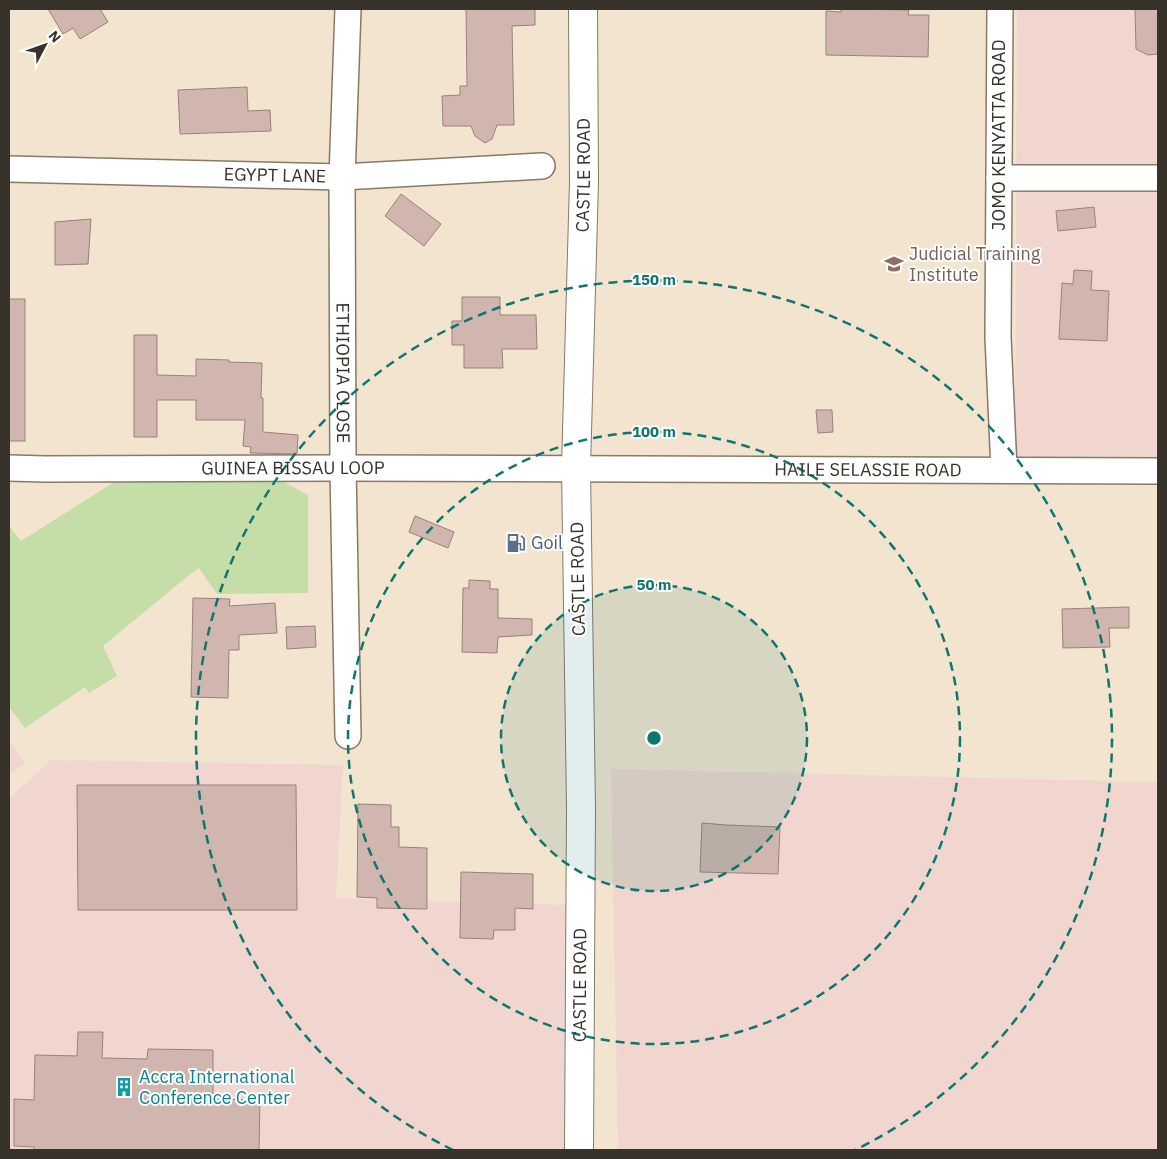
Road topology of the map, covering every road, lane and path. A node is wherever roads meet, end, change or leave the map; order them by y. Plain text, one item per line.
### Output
1 (348, 9) edge
2 (583, 9) edge
3 (1000, 9) edge
4 (542, 166) dead end
5 (9, 169) edge
6 (342, 177) junction
7 (999, 178) junction
8 (1158, 178) edge
9 (9, 468) edge
10 (343, 468) junction
11 (576, 468) junction
12 (1004, 470) junction
13 (1158, 471) edge
14 (348, 736) dead end
15 (579, 1150) edge

1 - 6 street, ETHIOPIA CLOSE
2 - 11 main road, CASTLE ROAD
3 - 7 street, JOMO KENYATTA ROAD
4 - 6 street, EGYPT LANE
5 - 6 street, EGYPT LANE
6 - 10 street, ETHIOPIA CLOSE
7 - 8 street
7 - 12 street, JOMO KENYATTA ROAD
9 - 10 street, GUINEA BISSAU LOOP
10 - 11 street, GUINEA BISSAU LOOP
10 - 14 street, ETHIOPIA CLOSE
11 - 12 street, HAILE SELASSIE ROAD
11 - 15 main road, CASTLE ROAD
12 - 13 street, HAILE SELASSIE ROAD

